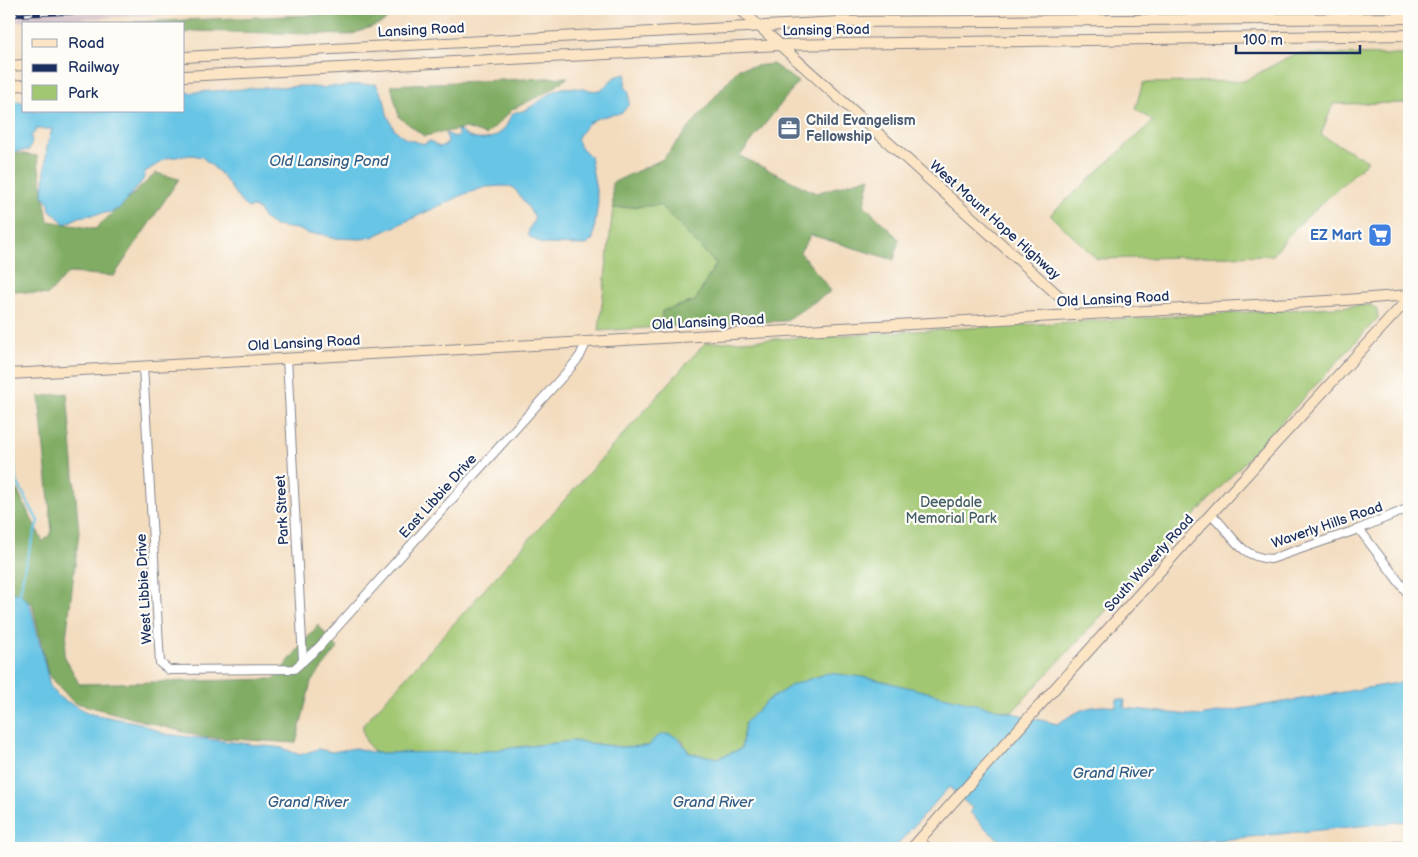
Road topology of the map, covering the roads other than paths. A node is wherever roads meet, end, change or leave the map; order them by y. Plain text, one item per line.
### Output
1 (740, 9) edge
2 (1409, 18) edge
3 (759, 26) junction
4 (1409, 36) edge
5 (780, 45) junction
6 (185, 57) edge
7 (22, 65) edge
8 (9, 66) edge
9 (185, 76) edge
10 (22, 85) edge
11 (9, 86) edge
12 (1409, 297) edge
13 (1071, 314) junction
14 (586, 343) junction
15 (286, 358) junction
16 (144, 366) junction
17 (9, 374) edge
18 (1409, 508) edge
19 (1211, 514) junction
20 (1359, 529) junction
21 (1409, 595) edge
22 (303, 661) junction
23 (916, 844) edge
24 (1409, 846) edge
25 (927, 848) edge
26 (1388, 848) edge

1 - 3 main road, West Mount Hope Highway
2 - 3 main road, Lansing Road
3 - 5 main road, West Mount Hope Highway
3 - 6 main road, Lansing Road
4 - 5 main road, Lansing Road
5 - 9 main road, Lansing Road
5 - 13 main road, West Mount Hope Highway
7 - 8 main road
10 - 11 main road
12 - 13 main road, Old Lansing Road
12 - 19 main road, South Waverly Road
13 - 14 main road, Old Lansing Road
14 - 15 main road, Old Lansing Road
14 - 22 street, East Libbie Drive
15 - 16 main road, Old Lansing Road
15 - 22 street, Park Street
16 - 17 main road, Old Lansing Road
16 - 22 street, West Libbie Drive
18 - 20 street, Waverly Hills Road
19 - 20 street, Waverly Hills Road
19 - 23 main road, South Waverly Road
20 - 21 street
23 - 25 main road
24 - 26 main road

